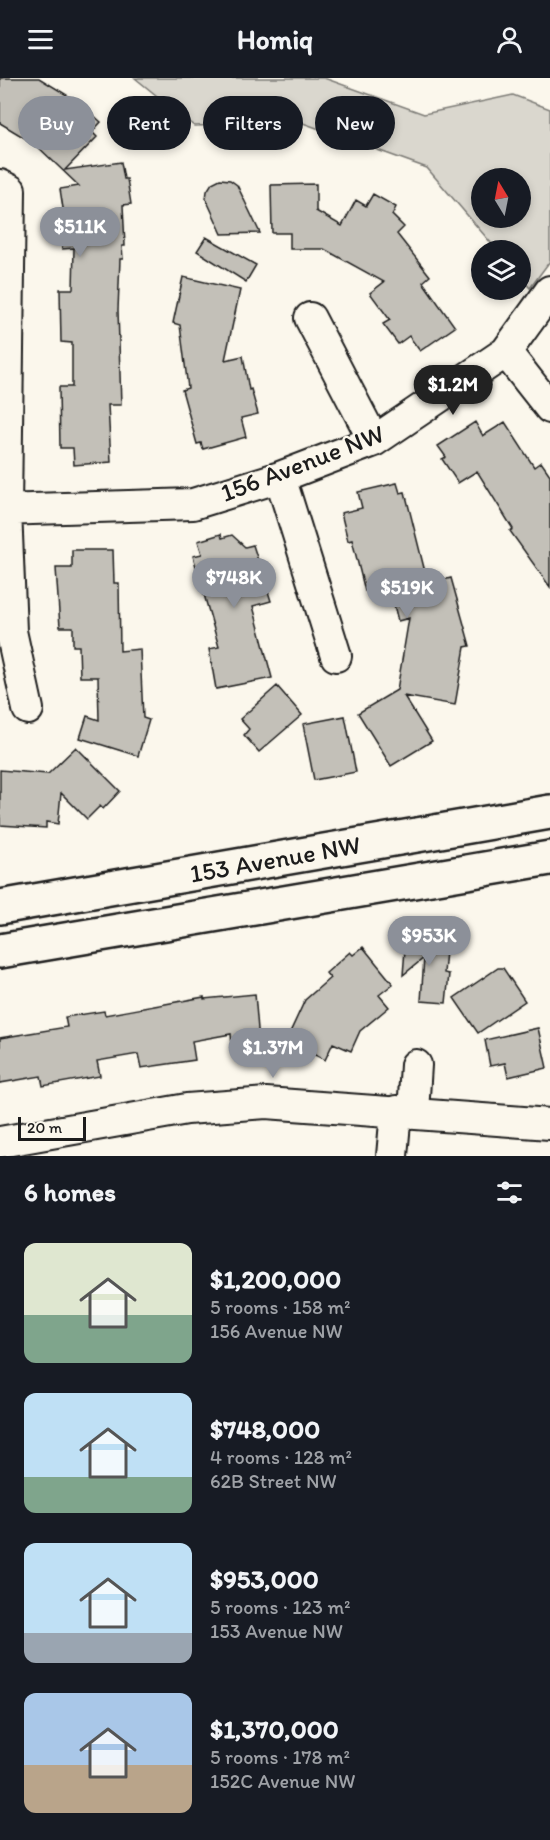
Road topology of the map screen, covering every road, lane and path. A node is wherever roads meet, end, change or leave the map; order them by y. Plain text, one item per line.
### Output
1 (0, 185) edge
2 (550, 291) edge
3 (310, 318) dead end
4 (506, 352) junction
5 (550, 408) edge
6 (374, 441) junction
7 (280, 477) junction
8 (3, 510) edge
9 (336, 656) dead end
10 (28, 709) dead end
11 (550, 812) edge
12 (550, 858) edge
13 (0, 907) edge
14 (0, 951) edge
15 (416, 1065) dead end
16 (404, 1112) junction
17 (550, 1124) edge
18 (0, 1142) edge
19 (63, 1143) edge
20 (392, 1156) edge

1 - 8 street
2 - 4 street, 156 Avenue NW
3 - 6 street
4 - 5 street
4 - 6 street, 156 Avenue NW
6 - 7 street, 156 Avenue NW
7 - 8 street, 156 Avenue NW
7 - 9 street
8 - 10 street
11 - 13 main road, 153 Avenue NW
12 - 14 main road, 153 Avenue NW
15 - 16 street
16 - 17 street
16 - 19 street
16 - 20 street
18 - 19 street

